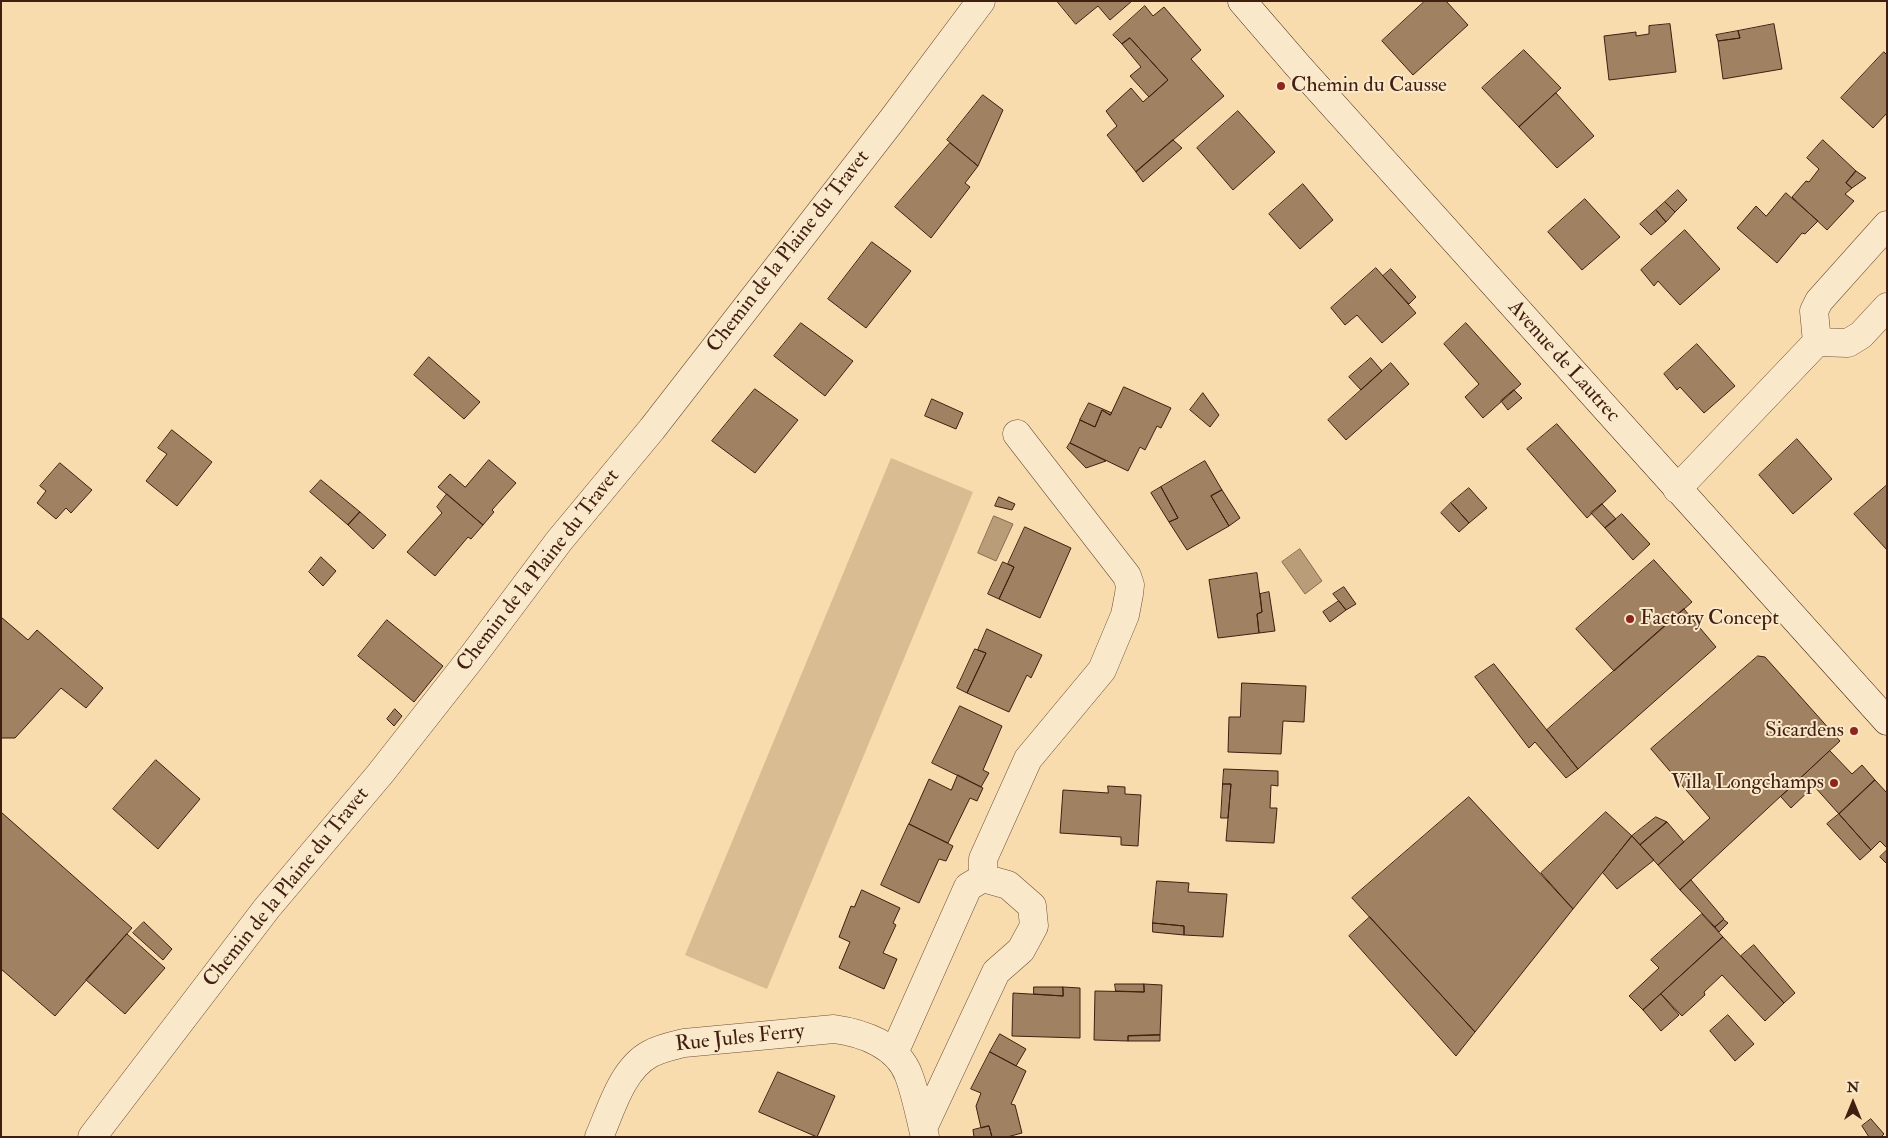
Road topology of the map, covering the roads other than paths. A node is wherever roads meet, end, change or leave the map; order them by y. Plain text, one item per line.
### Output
1 (981, 1) edge
2 (1242, 1) edge
3 (1887, 225) edge
4 (1887, 307) edge
5 (1817, 342) junction
6 (1018, 434) dead end
7 (1677, 489) junction
8 (1887, 721) edge
9 (983, 878) junction
10 (894, 1052) junction
11 (924, 1132) edge
12 (92, 1137) edge
13 (599, 1137) edge

1 - 12 street, Chemin de la Plaine du Travet
2 - 7 street, Avenue de Lautrec
3 - 5 street
4 - 5 street
5 - 7 street
6 - 9 street
7 - 8 street, Avenue de Lautrec
9 - 10 street
9 - 11 street
10 - 11 street
10 - 13 street, Rue Jules Ferry

